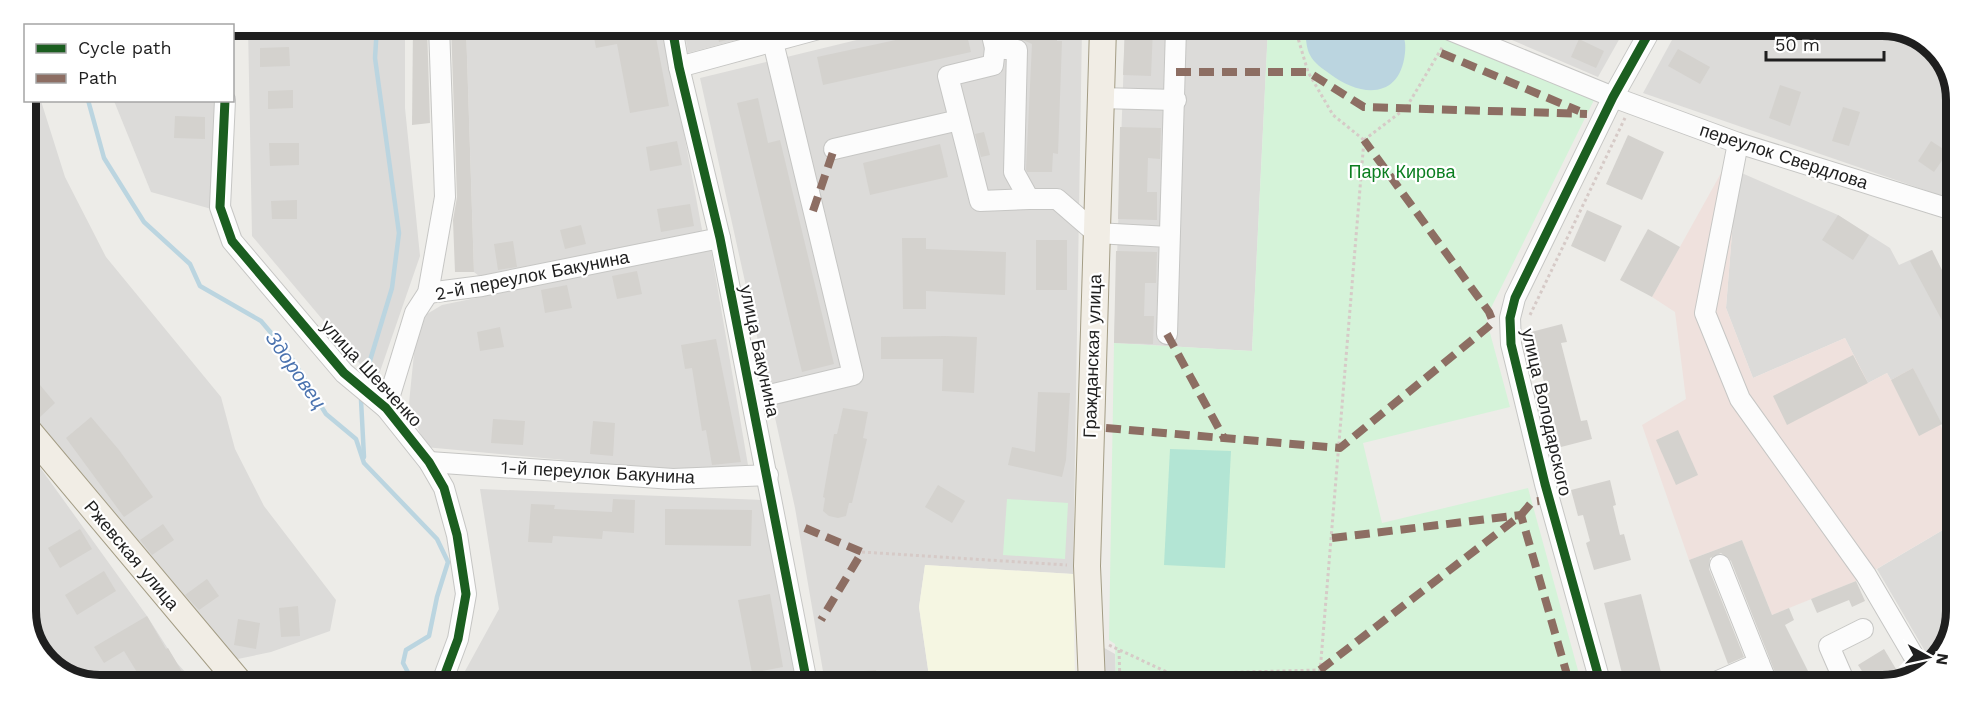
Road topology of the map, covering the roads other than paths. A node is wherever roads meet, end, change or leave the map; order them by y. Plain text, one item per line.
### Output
1 (439, 36) edge
2 (674, 36) edge
3 (794, 36) edge
4 (992, 36) edge
5 (1103, 36) edge
6 (1176, 36) edge
7 (1453, 36) edge
8 (1648, 36) edge
9 (772, 42) junction
10 (995, 48) junction
11 (679, 67) junction
12 (1100, 98) junction
13 (1176, 100) junction
14 (1622, 101) junction
15 (225, 102) edge
16 (959, 120) junction
17 (1738, 143) junction
18 (834, 149) dead end
19 (1029, 198) junction
20 (1946, 208) edge
21 (1096, 233) junction
22 (1169, 237) junction
23 (720, 238) junction
24 (428, 293) junction
25 (1167, 334) dead end
26 (753, 399) junction
27 (386, 408) junction
28 (36, 440) edge
29 (429, 462) junction
30 (768, 476) junction
31 (1720, 565) dead end
32 (1863, 629) dead end
33 (1759, 663) junction
34 (1918, 664) edge
35 (233, 675) edge
36 (445, 675) edge
37 (805, 675) edge
38 (1092, 675) edge
39 (1598, 675) edge
40 (1732, 675) edge
41 (1764, 675) edge
42 (1842, 675) edge

1 - 24 street
2 - 11 street, улица Бакунина
3 - 9 street
4 - 10 street
5 - 12 main road, Гражданская улица
6 - 13 street
7 - 14 street, переулок Свердлова
8 - 14 street, улица Володарского
9 - 11 street
9 - 26 street
10 - 16 street
10 - 19 street
11 - 23 street, улица Бакунина
12 - 13 street
12 - 21 main road, Гражданская улица
13 - 22 street
14 - 17 street, переулок Свердлова
14 - 39 street, улица Володарского
15 - 27 street, улица Шевченко
16 - 18 street
16 - 19 street
17 - 20 street, переулок Свердлова
17 - 34 street
19 - 21 street
21 - 22 street
21 - 38 main road, Гражданская улица
22 - 25 street
23 - 24 street, 2-й переулок Бакунина
23 - 26 street, улица Бакунина
24 - 27 street, 2-й переулок Бакунина
26 - 30 street, улица Бакунина
27 - 29 street, улица Шевченко
28 - 35 main road, Ржевская улица
29 - 30 street, 1-й переулок Бакунина
29 - 36 street, улица Шевченко
30 - 37 street, улица Бакунина
31 - 33 street
32 - 42 street
33 - 40 street
33 - 41 street

